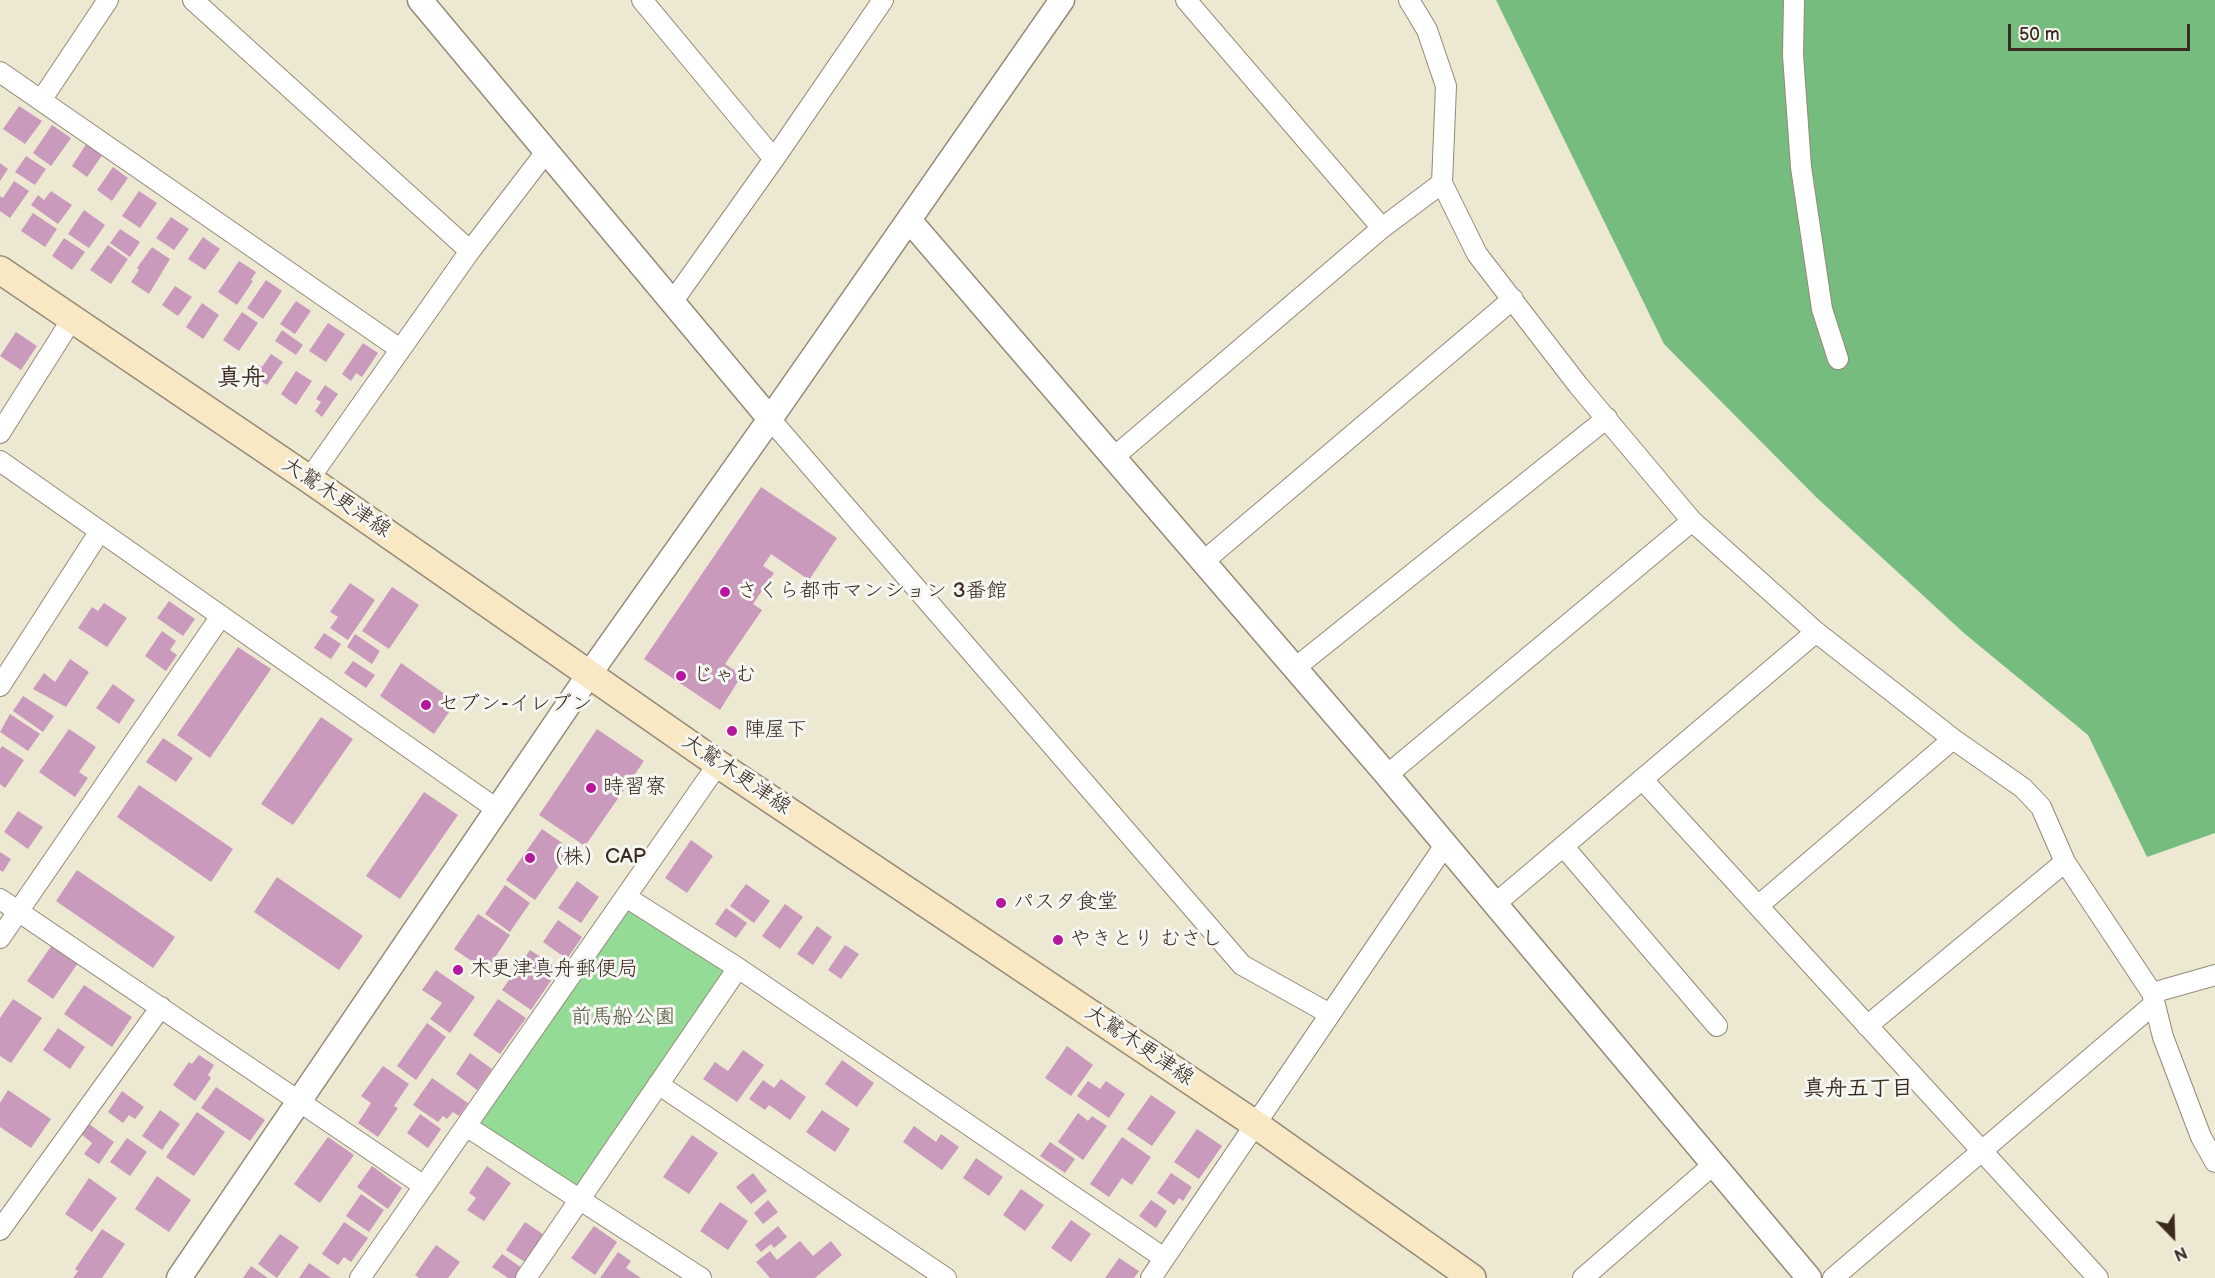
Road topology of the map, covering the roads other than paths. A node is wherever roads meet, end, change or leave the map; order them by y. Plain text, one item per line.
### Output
1 (108, 0) edge
2 (193, 0) edge
3 (420, 0) edge
4 (642, 0) edge
5 (883, 0) edge
6 (1062, 0) edge
7 (1186, 0) edge
8 (1409, 0) edge
9 (1794, 0) edge
10 (0, 72) edge
11 (42, 99) junction
12 (546, 152) junction
13 (774, 159) junction
14 (1442, 183) junction
15 (909, 220) junction
16 (1382, 228) junction
17 (470, 251) junction
18 (0, 270) edge
19 (1513, 299) junction
20 (673, 301) junction
21 (72, 319) junction
22 (400, 349) junction
23 (1838, 359) dead end
24 (1606, 418) junction
25 (770, 419) junction
26 (0, 433) edge
27 (1114, 457) junction
28 (0, 461) edge
29 (309, 479) junction
30 (1692, 522) junction
31 (100, 531) junction
32 (1204, 561) junction
33 (220, 616) junction
34 (1816, 632) junction
35 (1295, 668) junction
36 (590, 673) junction
37 (0, 686) edge
38 (1953, 739) junction
39 (718, 764) junction
40 (1387, 775) junction
41 (1642, 779) junction
42 (498, 810) junction
43 (1445, 845) junction
44 (1563, 846) junction
45 (2065, 861) junction
46 (626, 897) junction
47 (0, 899) edge
48 (1495, 904) junction
49 (1758, 906) junction
50 (19, 912) junction
51 (0, 938) edge
52 (738, 968) junction
53 (2215, 975) edge
54 (2153, 998) junction
55 (161, 1006) junction
56 (1330, 1014) junction
57 (1717, 1026) dead end
58 (1868, 1026) junction
59 (658, 1084) junction
60 (300, 1101) junction
61 (1255, 1124) junction
62 (466, 1126) junction
63 (1982, 1151) junction
64 (2215, 1162) edge
65 (1714, 1164) junction
66 (424, 1186) junction
67 (580, 1199) junction
68 (0, 1230) edge
69 (1164, 1258) junction
70 (179, 1278) edge
71 (360, 1278) edge
72 (525, 1278) edge
73 (701, 1278) edge
74 (946, 1278) edge
75 (1151, 1278) edge
76 (1472, 1278) edge
77 (1583, 1278) edge
78 (1809, 1278) edge
79 (1833, 1278) edge
80 (2097, 1278) edge

1 - 11 street
2 - 17 street
3 - 12 street
4 - 13 street
5 - 13 street
6 - 15 street
7 - 16 street
8 - 14 street
9 - 23 street
10 - 11 street
11 - 22 street
12 - 17 street
12 - 20 street
13 - 20 street
14 - 16 street
14 - 19 street
15 - 25 street
15 - 27 street
16 - 27 street
17 - 22 street
18 - 21 main road, 大鷲木更津線
19 - 24 street
19 - 32 street
20 - 25 street
21 - 26 street
21 - 29 main road, 大鷲木更津線
22 - 29 street
24 - 30 street
24 - 35 street
25 - 36 street
25 - 56 street
27 - 32 street
28 - 31 street
29 - 36 main road, 大鷲木更津線
30 - 34 street
30 - 40 street
31 - 33 street
31 - 37 street
32 - 35 street
33 - 42 street
33 - 50 street
34 - 38 street
34 - 41 street
35 - 40 street
36 - 39 main road, 大鷲木更津線
36 - 42 street
38 - 45 street
38 - 49 street
39 - 46 street
39 - 61 main road, 大鷲木更津線
40 - 43 street
41 - 44 street
41 - 49 street
42 - 60 street
43 - 48 street
43 - 56 street
44 - 48 street
44 - 57 street
45 - 54 street
45 - 58 street
46 - 52 street
46 - 62 street
47 - 50 street
48 - 65 street
49 - 58 street
50 - 51 street
50 - 55 street
52 - 59 street
52 - 69 street
53 - 54 street
54 - 63 street
54 - 64 street
55 - 60 street
55 - 68 street
56 - 61 street
58 - 63 street
59 - 67 street
59 - 74 street
60 - 66 street
60 - 70 street
61 - 69 street
61 - 76 main road, 大鷲木更津線
62 - 66 street
62 - 67 street
63 - 79 street
63 - 80 street
65 - 77 street
65 - 78 street
66 - 71 street
67 - 72 street
67 - 73 street
69 - 75 street

